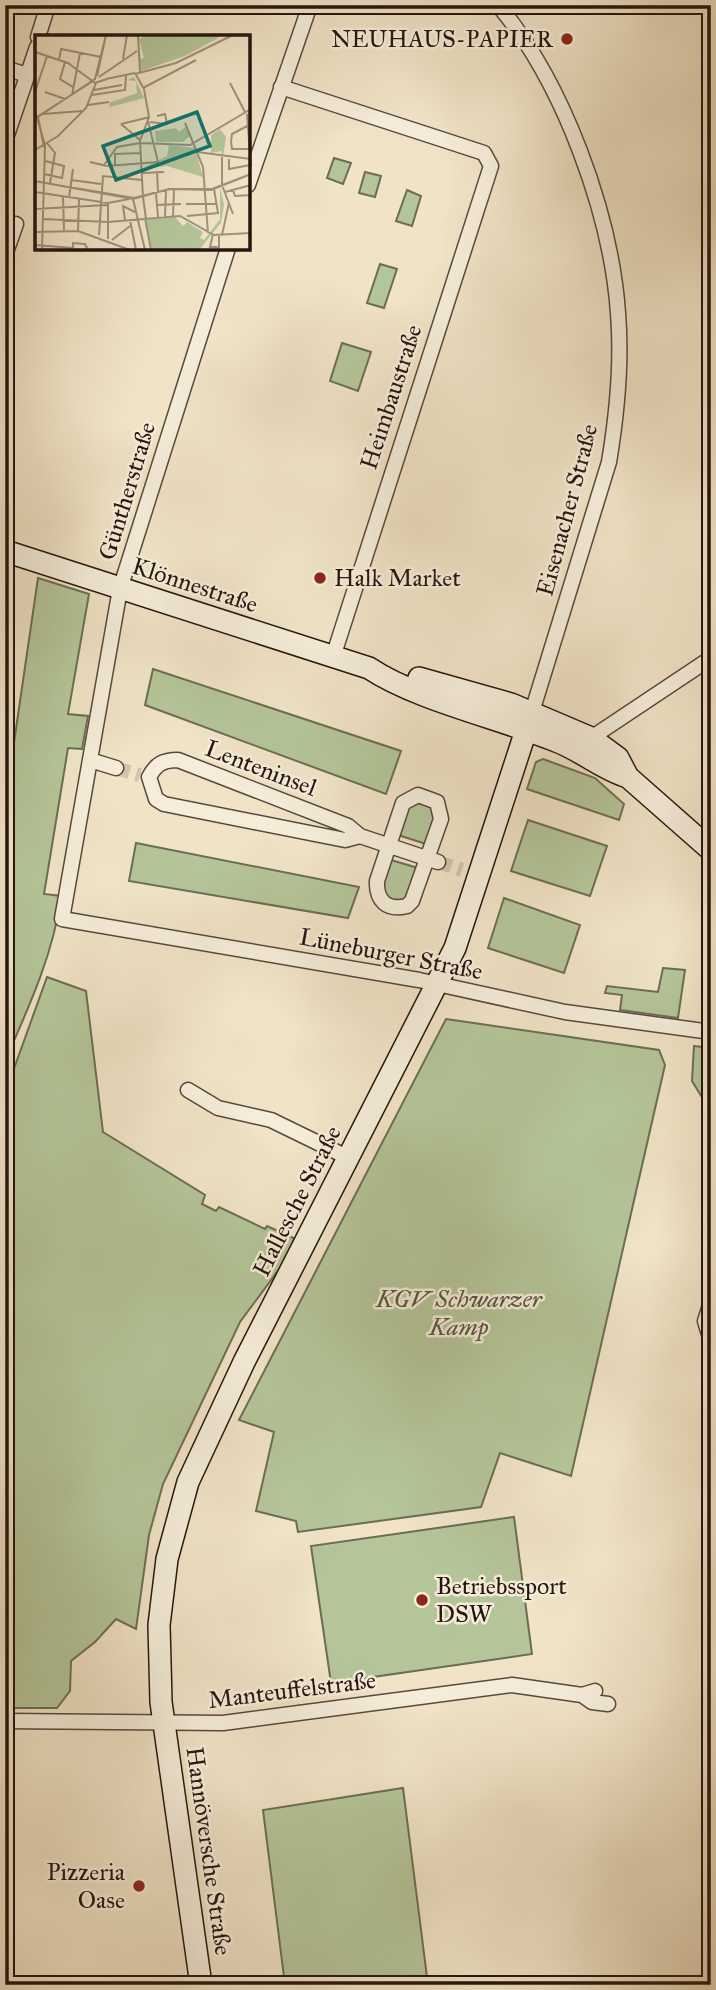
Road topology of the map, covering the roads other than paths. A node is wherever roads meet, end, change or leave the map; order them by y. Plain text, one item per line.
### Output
1 (310, 5) edge
2 (498, 5) edge
3 (47, 9) edge
4 (39, 35) edge
5 (35, 53) edge
6 (5, 68) edge
7 (27, 75) junction
8 (281, 87) junction
9 (5, 141) edge
10 (250, 179) edge
11 (16, 224) dead end
12 (227, 250) edge
13 (5, 256) edge
14 (5, 551) edge
15 (120, 589) junction
16 (333, 657) junction
17 (711, 658) edge
18 (529, 721) junction
19 (591, 738) junction
20 (90, 760) junction
21 (116, 768) tunnel mouth
22 (628, 777) junction
23 (360, 836) junction
24 (388, 846) junction
25 (711, 850) edge
26 (432, 860) junction
27 (62, 919) joint
28 (437, 985) junction
29 (711, 1032) edge
30 (188, 1090) dead end
31 (349, 1158) junction
32 (711, 1303) edge
33 (711, 1341) edge
34 (608, 1704) dead end
35 (5, 1721) edge
36 (164, 1724) junction
37 (201, 1985) edge

1 - 8 street
2 - 18 street, Eisenacher Straße
3 - 4 street
5 - 7 street
6 - 7 street
7 - 9 street
8 - 10 street
8 - 16 street, Heimbaustraße
11 - 13 street
12 - 15 street, Güntherstraße
14 - 15 main road, Klönnestraße
15 - 16 main road, Klönnestraße
15 - 20 street, Güntherstraße
16 - 18 main road, Klönnestraße
17 - 19 street
18 - 19 main road, Klönnestraße
18 - 22 main road, Klönnestraße
18 - 28 main road, Hallesche Straße
19 - 22 main road, Klönnestraße
20 - 21 street
20 - 27 street, Güntherstraße
22 - 25 main road, Klönnestraße
23 - 23 street, Lenteninsel
23 - 24 street, Lenteninsel
24 - 26 street, Lenteninsel
24 - 26 street
24 - 26 street
27 - 28 street, Lüneburger Straße
28 - 29 street, Lüneburger Straße
28 - 31 main road, Hallesche Straße
30 - 31 street
31 - 36 main road, Hallesche Straße
32 - 33 street
34 - 36 street, Manteuffelstraße
35 - 36 street, Manteuffelstraße
36 - 37 main road, Hannöversche Straße

